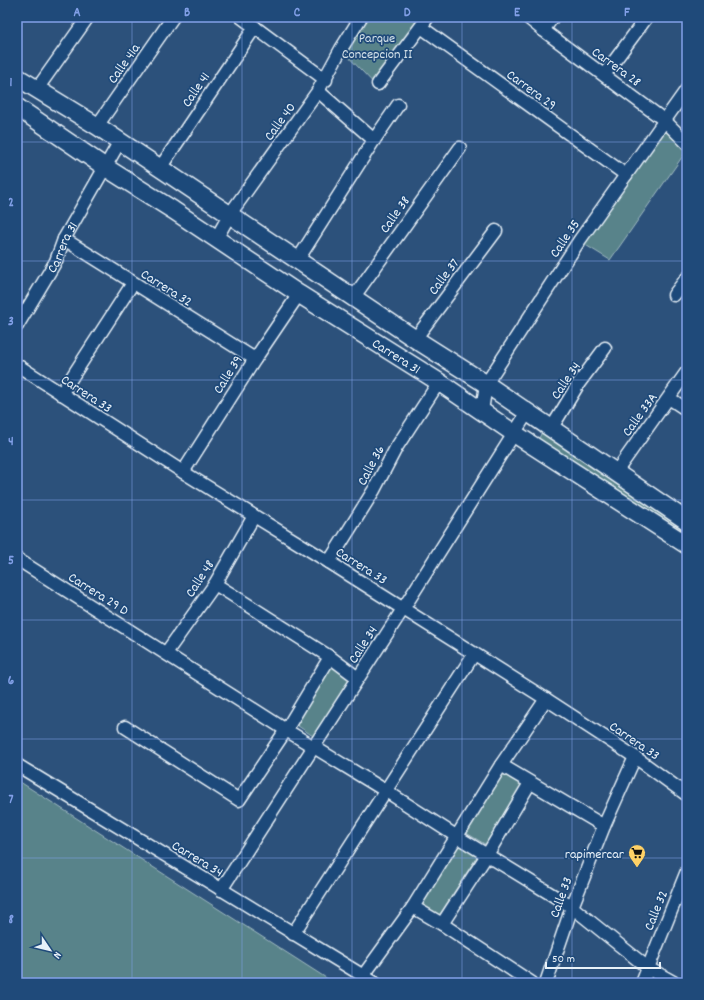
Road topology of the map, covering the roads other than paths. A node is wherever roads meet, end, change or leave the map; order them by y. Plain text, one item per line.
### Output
1 (88, 17) edge
2 (173, 17) edge
3 (241, 17) edge
4 (361, 17) edge
5 (527, 17) edge
6 (553, 17) edge
7 (647, 17) edge
8 (424, 22) edge
9 (255, 27) junction
10 (543, 30) junction
11 (604, 75) junction
12 (17, 77) edge
13 (326, 80) junction
14 (378, 84) dead end
15 (687, 88) edge
16 (37, 89) junction
17 (318, 91) junction
18 (398, 105) dead end
19 (17, 107) edge
20 (664, 120) junction
21 (97, 126) junction
22 (374, 140) junction
23 (120, 141) junction
24 (687, 143) edge
25 (460, 148) dead end
26 (105, 167) junction
27 (160, 168) junction
28 (626, 175) junction
29 (230, 214) junction
30 (496, 231) dead end
31 (64, 239) junction
32 (216, 239) junction
33 (297, 261) junction
34 (687, 278) edge
35 (133, 283) junction
36 (299, 294) junction
37 (674, 295) dead end
38 (353, 298) junction
39 (17, 326) edge
40 (415, 340) junction
41 (605, 348) dead end
42 (255, 359) junction
43 (17, 365) edge
44 (686, 373) dead end
45 (439, 382) junction
46 (486, 384) junction
47 (61, 394) junction
48 (669, 398) junction
49 (687, 410) edge
50 (482, 411) junction
51 (527, 413) junction
52 (551, 429) junction
53 (515, 434) junction
54 (183, 472) junction
55 (616, 472) junction
56 (254, 516) junction
57 (687, 521) edge
58 (687, 545) edge
59 (18, 561) edge
60 (329, 562) junction
61 (215, 584) junction
62 (403, 609) junction
63 (166, 653) junction
64 (474, 654) junction
65 (330, 657) junction
66 (358, 678) junction
67 (546, 699) junction
68 (125, 727) dead end
69 (286, 730) junction
70 (314, 746) junction
71 (635, 757) junction
72 (17, 765) edge
73 (501, 765) junction
74 (530, 783) junction
75 (386, 790) junction
76 (687, 795) edge
77 (604, 826) junction
78 (456, 836) junction
79 (487, 855) junction
80 (687, 871) edge
81 (221, 890) junction
82 (413, 907) junction
83 (572, 907) junction
84 (442, 924) junction
85 (293, 934) junction
86 (648, 968) junction
87 (363, 976) junction
88 (375, 983) edge
89 (532, 983) edge
90 (546, 983) edge
91 (642, 983) edge
92 (675, 983) edge

1 - 16 street
2 - 21 street, Calle 41a
3 - 9 street
4 - 13 street, Calle 40
5 - 10 street, Carrera 28
6 - 10 street
7 - 11 street
8 - 14 street
8 - 28 street, Carrera 29
9 - 13 street
9 - 27 street, Calle 41
10 - 11 street, Carrera 28
11 - 20 street, Carrera 28
12 - 16 street, Carrera 31
13 - 17 street, Calle 40
15 - 20 street, Calle 35
16 - 21 street, Carrera 31
17 - 22 street
17 - 29 street, Calle 40
18 - 22 street
19 - 26 street, Carrera 31
20 - 24 street, Carrera 28
20 - 28 street, Calle 35
21 - 23 street, Carrera 31
22 - 33 street
23 - 26 street, Carrera 31
23 - 27 street, Carrera 31
25 - 38 street, Calle 38
26 - 31 street, Carrera 31
26 - 32 street, Carrera 31
27 - 29 street, Carrera 31
28 - 46 street, Calle 35
29 - 32 street, Calle 40
29 - 33 street, Carrera 31
30 - 40 street, Calle 37
31 - 35 street, Carrera 32
31 - 39 street, Carrera 31
32 - 36 street, Carrera 31
33 - 38 street, Carrera 31
34 - 37 street
35 - 42 street, Carrera 32
35 - 47 street
36 - 42 street, Calle 39
36 - 45 street, Carrera 31
38 - 40 street, Carrera 31
40 - 46 street, Carrera 31
41 - 52 street, Calle 34
42 - 54 street, Calle 39
43 - 47 street, Carrera 33
44 - 48 street, Calle 33A
45 - 50 street, Carrera 31
45 - 60 street, Calle 36
46 - 50 street, Calle 35
46 - 51 street, Carrera 31
47 - 54 street, Carrera 33
48 - 49 street
48 - 55 street, Calle 33A
50 - 53 street, Carrera 31
51 - 52 street, Carrera 31
51 - 53 street, Calle 34
52 - 55 street, Carrera 31
53 - 58 street, Carrera 31
53 - 62 street, Calle 34
54 - 56 street, Carrera 33
55 - 57 street, Carrera 31
56 - 60 street, Carrera 33
56 - 61 street, Calle 48
59 - 63 street, Carrera 29 D
60 - 62 street, Carrera 33
61 - 63 street, Calle 48
61 - 65 street
62 - 64 street, Carrera 33
62 - 66 street, Calle 34
63 - 69 street, Carrera 29 D
64 - 67 street, Carrera 33
64 - 75 street
65 - 66 street
65 - 69 street
66 - 70 street, Calle 34
67 - 71 street, Carrera 33
67 - 73 street
68 - 69 street
69 - 70 street, Carrera 29 D
70 - 75 street, Carrera 29 D
70 - 81 street, Calle 34
71 - 76 street, Carrera 33
71 - 77 street, Calle 33
72 - 81 street, Carrera 34
73 - 74 street
73 - 78 street
74 - 77 street
74 - 79 street
75 - 78 street, Carrera 29 D
75 - 85 street
77 - 83 street, Calle 33
78 - 79 street, Carrera 29 D
78 - 82 street
79 - 83 street, Carrera 29 D
79 - 84 street
80 - 86 street, Calle 32
81 - 85 street, Carrera 34
82 - 84 street
82 - 87 street
83 - 86 street, Carrera 29 D
83 - 90 street, Calle 33
84 - 89 street
85 - 87 street, Carrera 34
86 - 91 street, Calle 32
86 - 92 street, Carrera 29 D
87 - 88 street, Carrera 34

